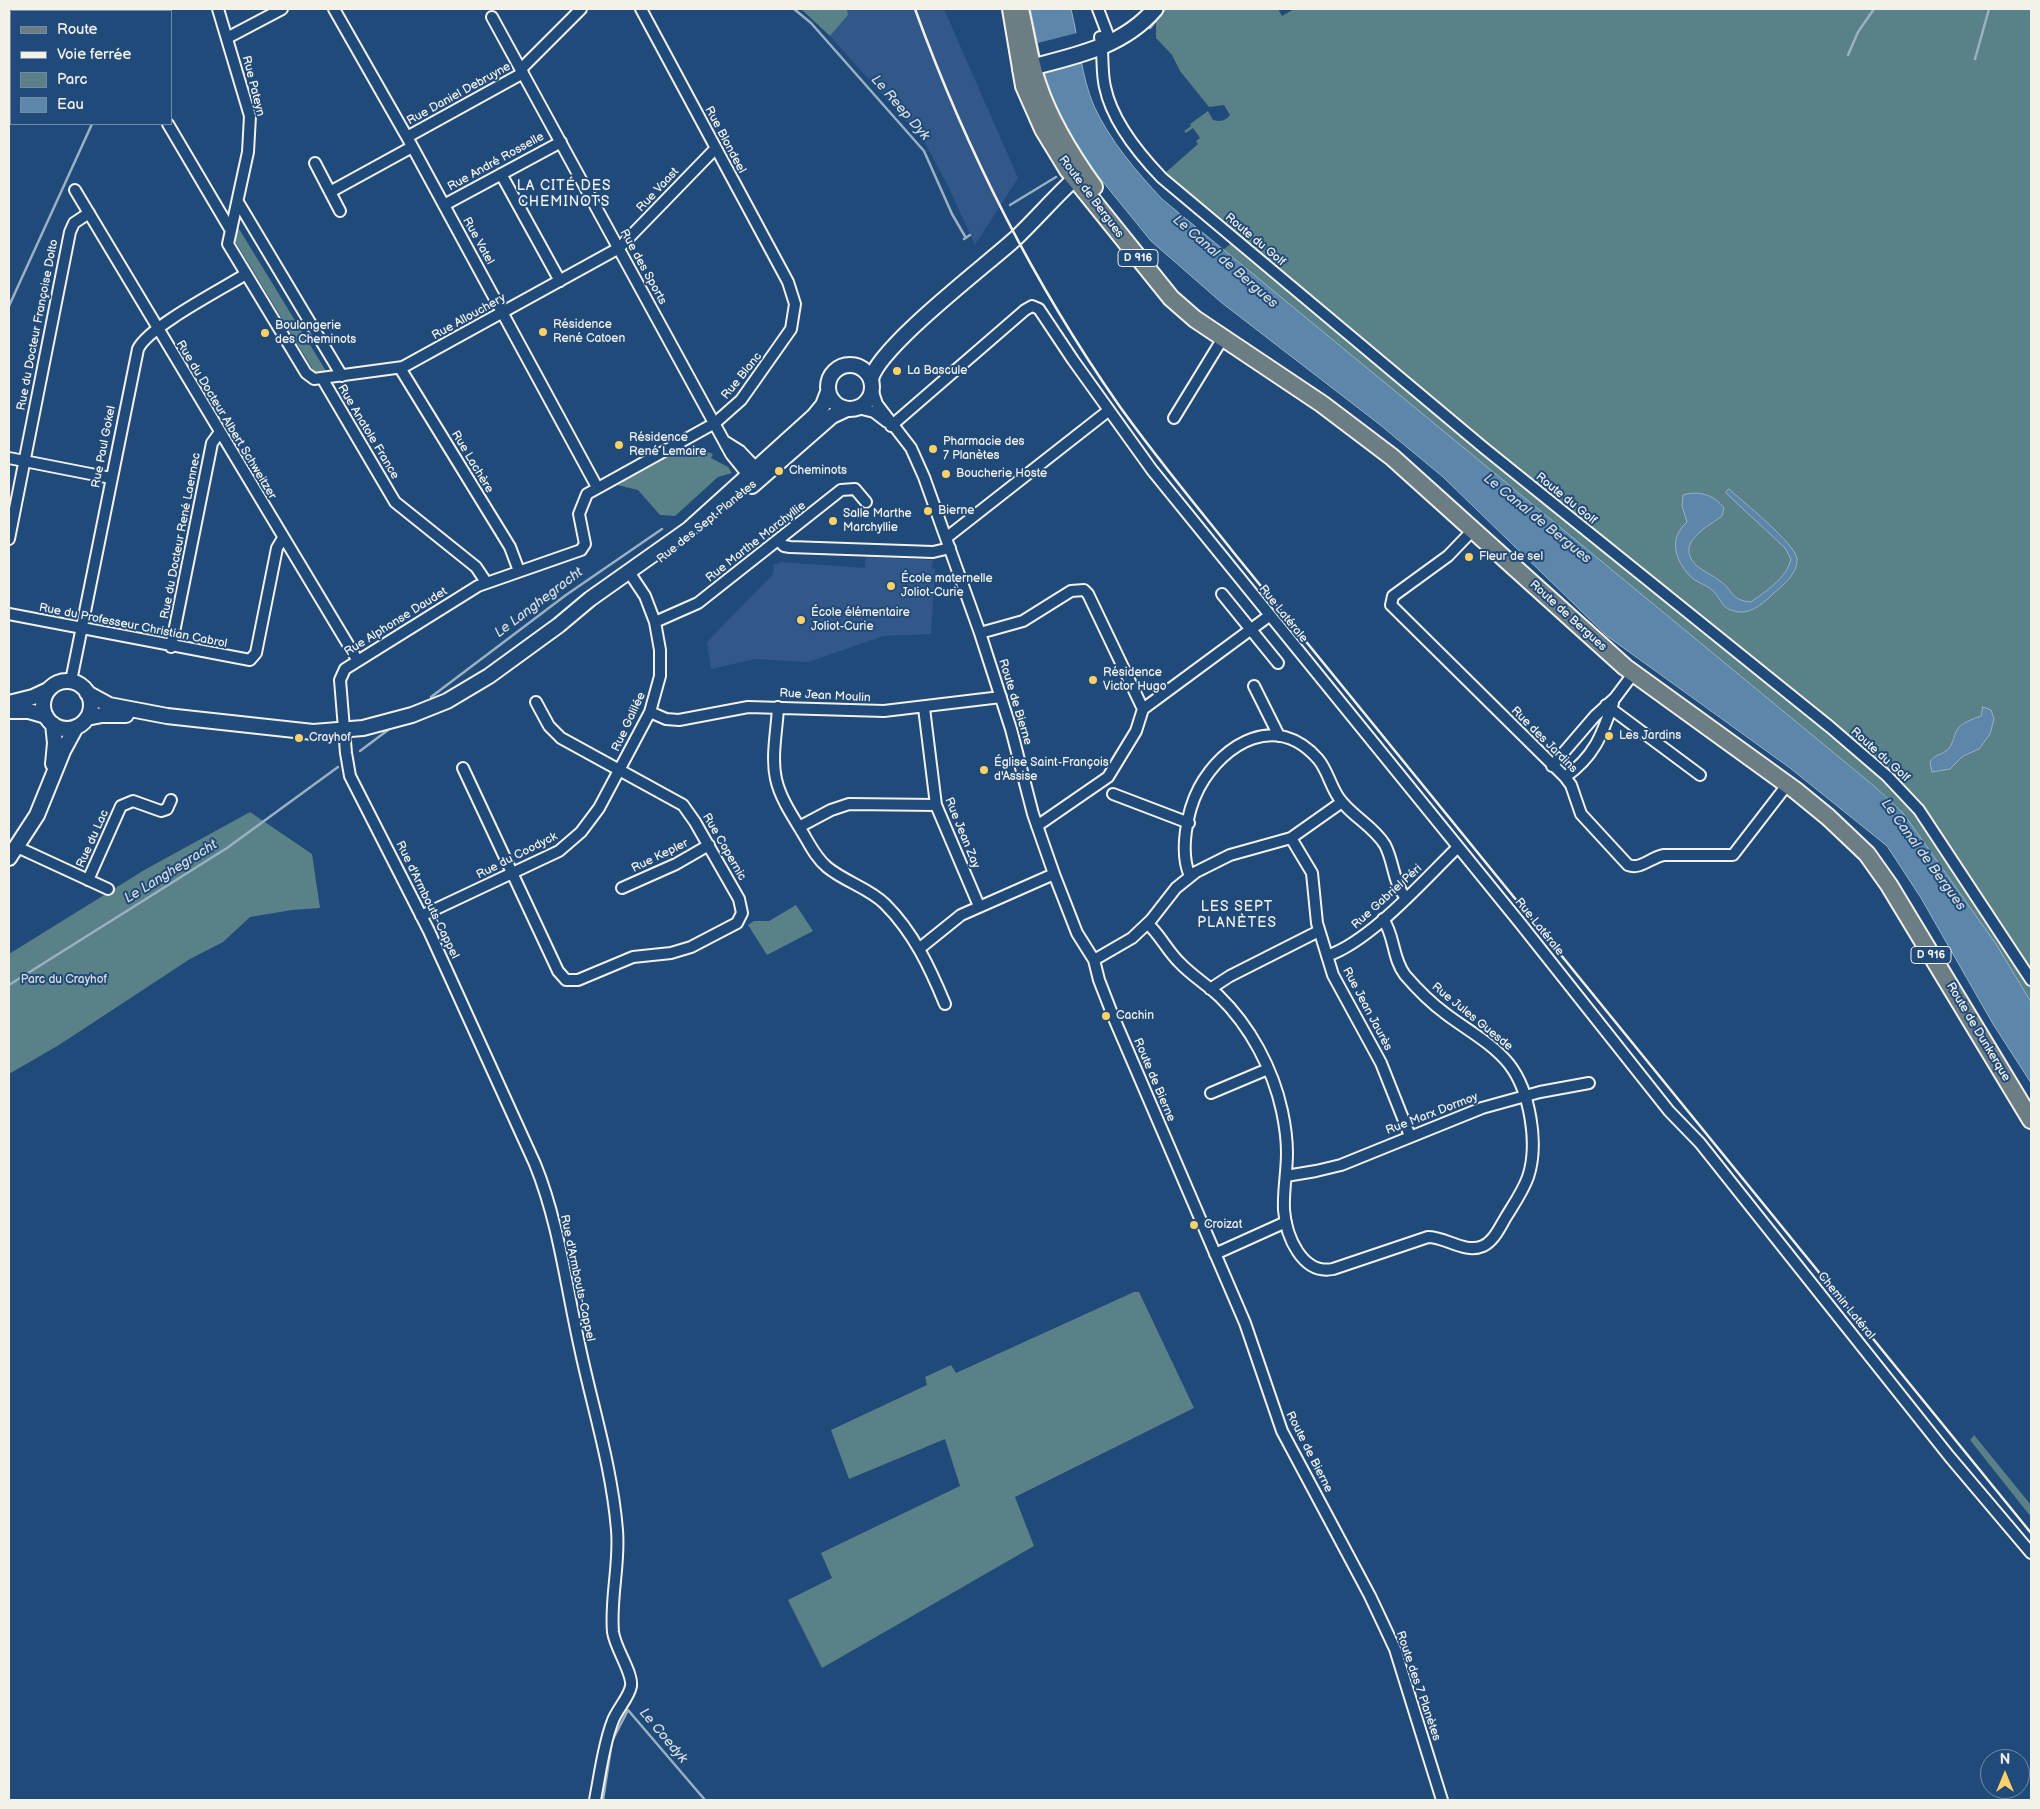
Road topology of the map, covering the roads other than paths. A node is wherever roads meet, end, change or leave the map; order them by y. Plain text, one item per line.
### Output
1 (218, 9) edge
2 (282, 9) edge
3 (334, 9) edge
4 (581, 9) edge
5 (641, 9) edge
6 (1011, 9) edge
7 (1020, 9) edge
8 (1098, 9) edge
9 (1144, 9) edge
10 (1155, 9) edge
11 (492, 17) dead end
12 (227, 38) junction
13 (1105, 40) junction
14 (1031, 63) junction
15 (522, 71) junction
16 (169, 125) edge
17 (407, 137) junction
18 (560, 142) junction
19 (412, 147) junction
20 (716, 148) junction
21 (315, 163) dead end
22 (501, 174) junction
23 (1081, 178) junction
24 (75, 190) dead end
25 (330, 192) junction
26 (238, 202) junction
27 (444, 205) junction
28 (340, 211) dead end
29 (89, 213) junction
30 (230, 229) junction
31 (619, 248) junction
32 (246, 274) junction
33 (560, 281) junction
34 (788, 282) joint
35 (503, 312) junction
36 (917, 324) junction
37 (157, 329) junction
38 (1217, 334) junction
39 (855, 365) junction
40 (400, 368) junction
41 (342, 376) junction
42 (322, 378) junction
43 (871, 384) junction
44 (828, 392) junction
45 (853, 408) junction
46 (1108, 411) junction
47 (1174, 418) dead end
48 (715, 423) junction
49 (892, 425) junction
50 (220, 432) junction
51 (9, 458) edge
52 (24, 461) junction
53 (756, 476) junction
54 (111, 478) junction
55 (598, 487) junction
56 (866, 502) dead end
57 (1473, 530) junction
58 (283, 538) junction
59 (9, 539) edge
60 (778, 540) junction
61 (948, 543) junction
62 (519, 571) junction
63 (631, 575) junction
64 (486, 582) junction
65 (1222, 594) dead end
66 (9, 614) edge
67 (1270, 616) junction
68 (655, 622) junction
69 (81, 629) junction
70 (1251, 630) junction
71 (980, 633) junction
72 (171, 647) junction
73 (358, 661) junction
74 (1278, 663) dead end
75 (1633, 674) junction
76 (71, 681) junction
77 (1254, 686) dead end
78 (48, 690) junction
79 (87, 693) junction
80 (1001, 698) junction
81 (536, 702) dead end
82 (9, 703) edge
83 (778, 706) junction
84 (1609, 707) junction
85 (924, 708) junction
86 (1143, 709) junction
87 (9, 711) edge
88 (650, 712) junction
89 (167, 716) junction
90 (49, 720) junction
91 (81, 722) junction
92 (344, 731) junction
93 (1279, 736) junction
94 (1552, 766) junction
95 (463, 768) dead end
96 (620, 770) junction
97 (1700, 775) dead end
98 (1565, 777) junction
99 (50, 784) junction
100 (1787, 785) junction
101 (1113, 794) dead end
102 (171, 800) dead end
103 (1342, 802) junction
104 (1812, 804) joint
105 (936, 805) junction
106 (1189, 823) junction
107 (1037, 826) junction
108 (799, 827) junction
109 (1290, 838) junction
110 (709, 845) junction
111 (1458, 848) junction
112 (13, 852) edge
113 (512, 873) junction
114 (1054, 874) junction
115 (1190, 876) junction
116 (88, 880) junction
117 (622, 888) dead end
118 (108, 889) dead end
119 (1406, 898) junction
120 (979, 906) junction
121 (421, 916) junction
122 (1383, 919) junction
123 (1148, 924) junction
124 (1319, 931) junction
125 (920, 948) junction
126 (1327, 956) junction
127 (1094, 960) junction
128 (2031, 980) edge
129 (1210, 989) junction
130 (945, 1004) dead end
131 (1268, 1069) junction
132 (1641, 1075) joint
133 (1589, 1083) dead end
134 (1211, 1093) dead end
135 (1524, 1096) junction
136 (2031, 1120) edge
137 (1410, 1136) junction
138 (1286, 1176) junction
139 (1286, 1222) junction
140 (1215, 1254) junction
141 (2031, 1553) edge
142 (1349, 1556) joint
143 (595, 1800) edge
144 (1442, 1800) edge

1 - 12 street, Rue Pateyn
2 - 12 street
3 - 17 street, Rue Vatel
4 - 15 street, Rue Daniel Debruyne
5 - 20 street, Rue Blondeel
6 - 14 main road, Route de Bergues / D 916
7 - 14 main road, Route de Bergues / D 916
8 - 13 street, Route du Golf
9 - 13 main road
10 - 13 main road
11 - 15 street, Rue des Sports
12 - 26 street, Rue Pateyn
13 - 14 main road
13 - 128 street, Route du Golf
14 - 23 main road, Route de Bergues / D 916
15 - 17 street, Rue Daniel Debruyne
15 - 18 street, Rue des Sports
16 - 30 street, Rue Anatole France
17 - 19 street, Rue Vatel
18 - 22 street, Rue André Rosselle
18 - 31 street, Rue des Sports
19 - 25 street
19 - 27 street, Rue Vatel
20 - 31 street, Rue Vaast
20 - 34 street, Rue Blondeel
21 - 25 street
22 - 27 street, Rue André Rosselle
22 - 33 street
23 - 36 street
23 - 38 main road, Route de Bergues / D 916
24 - 29 street, Rue du Docteur Albert Schweitzer
25 - 28 street
26 - 30 street, Rue Pateyn
26 - 41 street, Rue Anatole France
27 - 35 street, Rue Vatel
29 - 37 street, Rue du Docteur Albert Schweitzer
29 - 52 street, Rue du Docteur Françoise Dolto
30 - 32 street, Rue Anatole France
31 - 33 street, Rue Allouchery
31 - 48 street, Rue des Sports
32 - 37 street, Rue Paul Gokel
32 - 42 street, Rue Anatole France
33 - 35 street, Rue Allouchery
34 - 48 street, Rue Blanc
35 - 40 street, Rue Allouchery
35 - 55 street, Rue Vatel
36 - 39 street
36 - 43 street
37 - 50 street, Rue du Docteur Albert Schweitzer
37 - 54 street, Rue Paul Gokel
38 - 47 street
38 - 57 main road, Route de Bergues / D 916
39 - 43 street
39 - 44 street
40 - 41 street, Rue Allouchery
40 - 62 street, Rue Lachère
41 - 42 street, Rue Allouchery
42 - 64 street, Rue Anatole France
43 - 45 street
43 - 49 street, Route de Bierne
44 - 45 street
44 - 53 street, Rue des Sept Planètes
45 - 49 street, Route de Bierne
45 - 53 street, Rue des Sept Planètes
46 - 49 street, Rue Latérale
46 - 61 street
46 - 67 street, Rue Latérale
48 - 53 street, Rue des Sports
48 - 55 street, Rue Blanc
49 - 61 street, Route de Bierne
50 - 58 street, Rue du Docteur Albert Schweitzer
50 - 72 street, Rue du Docteur René Laennec
51 - 52 street
52 - 54 street
52 - 59 street, Rue du Docteur Françoise Dolto
53 - 63 street, Rue des Sept Planètes
54 - 69 street, Rue Paul Gokel
55 - 62 street, Rue Blanc
56 - 60 street, Rue Marthe Marchyllie
57 - 75 main road, Route de Bergues / D 916
57 - 94 street, Rue des Jardins
58 - 72 street, Rue du Professeur Christian Cabrol
58 - 73 street, Rue du Docteur Albert Schweitzer
60 - 61 street
60 - 68 street, Rue Marthe Marchyllie
61 - 71 street, Route de Bierne
62 - 64 street, Rue Alphonse Daudet
63 - 68 street, Rue Galilée
63 - 92 street, Rue des Sept Planètes
64 - 73 street, Rue Alphonse Daudet
65 - 70 street
66 - 69 street, Rue du Professeur Christian Cabrol
67 - 70 street
67 - 111 street, Rue Latérale
68 - 88 street, Rue Galilée
69 - 72 street, Rue du Professeur Christian Cabrol
69 - 76 street, Rue Paul Gokel
70 - 74 street
70 - 86 street
71 - 80 street, Route de Bierne
71 - 86 street
73 - 92 street, Rue Alphonse Daudet
75 - 84 street
75 - 100 main road, Route de Bergues / D 916
76 - 78 street
76 - 79 street
77 - 93 street
78 - 82 street
78 - 90 street
79 - 89 street
79 - 91 street
80 - 85 street, Rue Jean Moulin
80 - 107 street, Route de Bierne
81 - 96 street, Rue Copernic
83 - 85 street, Rue Jean Moulin
83 - 88 street, Rue Jean Moulin
83 - 108 street
84 - 94 street
84 - 97 street
84 - 98 street
85 - 105 street, Rue Jean Zay
86 - 107 street
87 - 90 street
88 - 96 street, Rue Galilée
89 - 91 street
89 - 92 street, Rue des Sept Planètes
90 - 91 street
90 - 99 street
91 - 99 street
92 - 121 street, Rue d'Armbouts-Cappel
93 - 103 street
93 - 106 street
94 - 98 street, Rue des Jardins
95 - 113 street
96 - 110 street, Rue Copernic
96 - 113 street, Rue du Coodyck
98 - 100 street, Rue des Jardins
99 - 112 street
100 - 104 main road, Route de Bergues / D 916
101 - 106 street
102 - 116 street, Rue du Lac
103 - 109 street
103 - 119 street
104 - 136 main road, Route de Dunkerque / D 916
105 - 108 street
105 - 120 street, Rue Jean Zay
106 - 115 street
107 - 114 street, Route de Bierne
108 - 125 street
109 - 115 street
109 - 124 street, Rue Jean Jaurès
110 - 113 street, Rue Copernic
110 - 117 street, Rue Kepler
111 - 119 street, Rue Gabriel Péri
111 - 132 street, Rue Latérale
112 - 116 street, Rue du Lac
113 - 121 street, Rue du Coodyck
114 - 120 street
114 - 127 street, Route de Bierne
115 - 123 street
116 - 118 street, Rue du Lac
119 - 122 street, Rue Gabriel Péri
120 - 125 street
121 - 143 street, Rue d'Armbouts-Cappel
122 - 126 street, Rue Gabriel Péri
122 - 135 street, Rue Jules Guesde
123 - 127 street
123 - 129 street
124 - 126 street, Rue Jean Jaurès
124 - 129 street
125 - 130 street
126 - 137 street, Rue Jean Jaurès
127 - 140 street, Route de Bierne
129 - 131 street
131 - 134 street
131 - 138 street
132 - 141 street, Chemin Latéral
133 - 135 street, Rue Marx Dormoy
135 - 137 street, Rue Marx Dormoy
135 - 139 street, Rue Jules Guesde
137 - 138 street, Rue Marx Dormoy
138 - 139 street
139 - 140 street
140 - 142 street, Route de Bierne
142 - 144 street, Route des 7 Planètes

